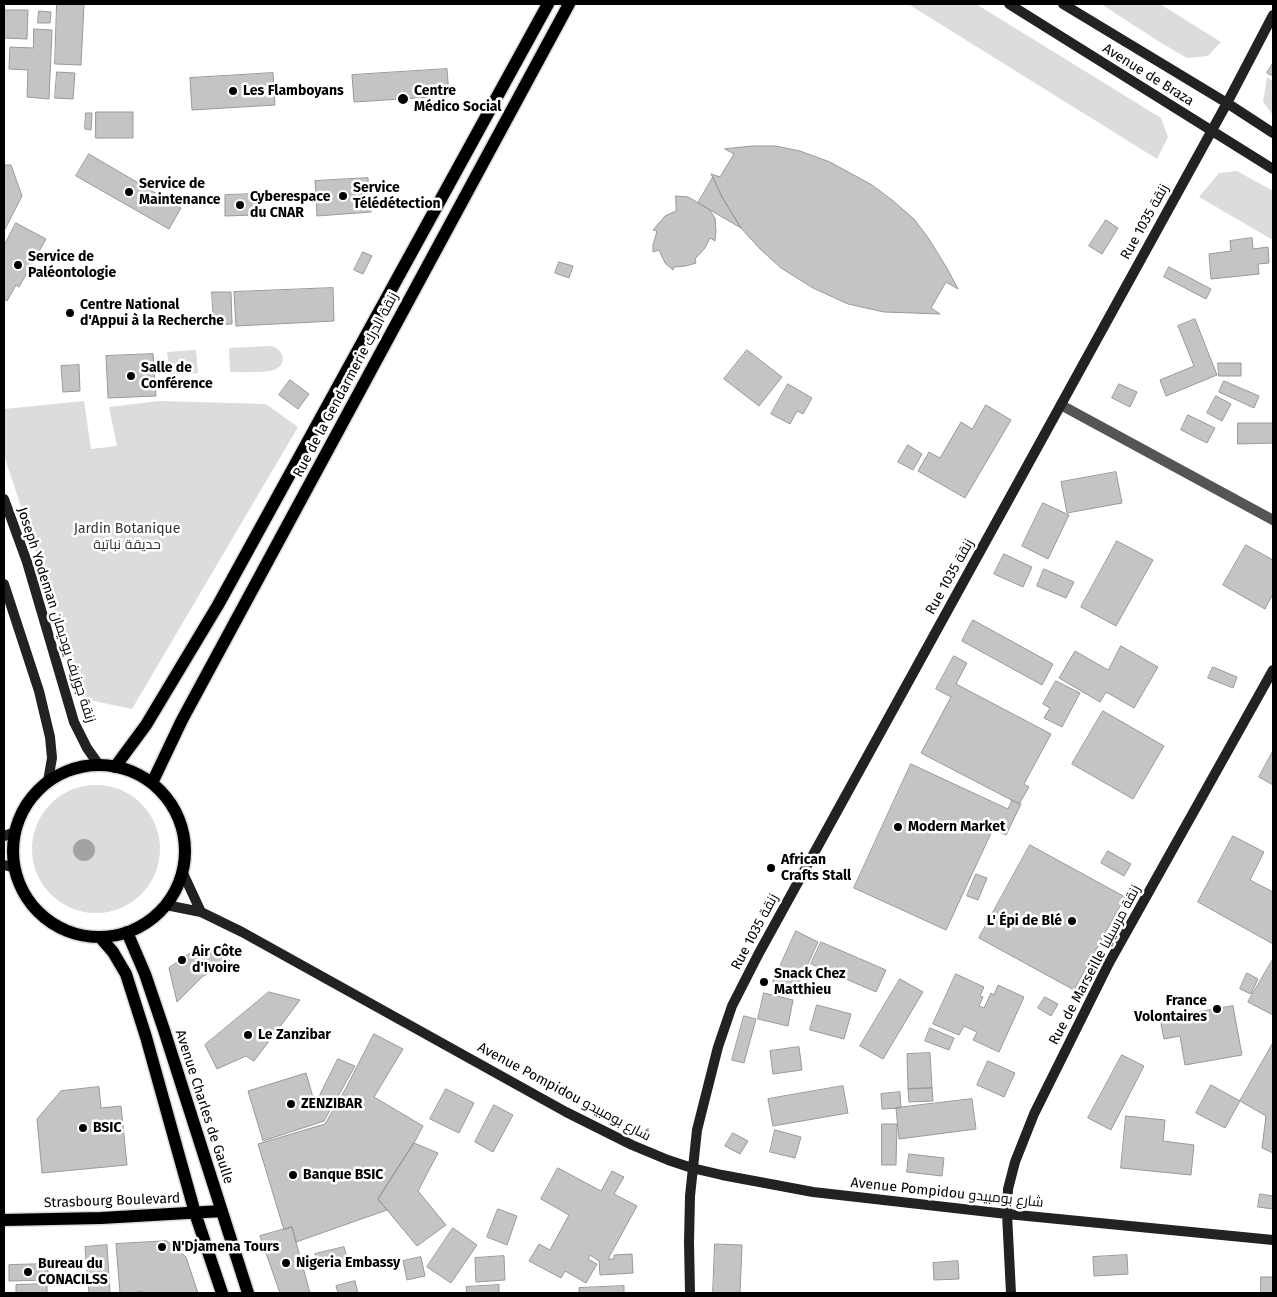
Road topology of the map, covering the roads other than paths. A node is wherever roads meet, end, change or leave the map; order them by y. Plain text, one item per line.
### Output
1 (548, 4) edge
2 (569, 4) edge
3 (1009, 4) edge
4 (1063, 4) edge
5 (1273, 15) edge
6 (1227, 103) junction
7 (1211, 131) junction
8 (1273, 133) edge
9 (1273, 169) edge
10 (1061, 405) junction
11 (5, 505) edge
12 (1273, 520) edge
13 (4, 584) edge
14 (1273, 670) edge
15 (99, 765) junction
16 (115, 767) junction
17 (48, 781) junction
18 (152, 782) junction
19 (9, 834) edge
20 (9, 866) edge
21 (182, 872) junction
22 (166, 905) junction
23 (201, 912) junction
24 (127, 932) junction
25 (100, 937) junction
26 (692, 1168) junction
27 (222, 1211) junction
28 (195, 1213) junction
29 (1007, 1214) junction
30 (4, 1220) edge
31 (1273, 1240) edge
32 (222, 1293) edge
33 (248, 1293) edge
34 (690, 1293) edge
35 (1011, 1293) edge

1 - 16 main road, Rue de la Gendarmerie زنقة الدرك
2 - 18 main road, Rue de la Gendarmerie زنقة الدرك
3 - 7 main road, Avenue de Braza
4 - 6 main road, Avenue de Braza
5 - 6 main road, Rue 1035 زنقة
6 - 7 main road, Rue 1035 زنقة
6 - 8 main road, Avenue de Braza
7 - 9 main road, Avenue de Braza
7 - 10 main road, Rue 1035 زنقة
10 - 12 street
10 - 26 main road, Rue 1035 زنقة
11 - 15 main road, Joseph Yodeman زنقة جوزيف يوديمان
13 - 17 main road
14 - 29 main road, Rue de Marseille زنقة مرسيليا
15 - 16 main road
15 - 17 main road
16 - 18 main road
17 - 19 main road
18 - 21 main road
19 - 20 main road
20 - 25 main road
21 - 22 main road
21 - 23 main road
22 - 23 main road, Avenue Pompidou شارع بومبيدو
22 - 24 main road
23 - 26 main road, Avenue Pompidou شارع بومبيدو
24 - 25 main road
24 - 27 main road, Avenue Charles de Gaulle
25 - 28 main road
26 - 29 main road, Avenue Pompidou شارع بومبيدو
26 - 34 main road, Rue 1035 زنقة
27 - 28 main road, Strasbourg Boulevard
27 - 33 main road, Avenue Charles de Gaulle
28 - 30 main road, Strasbourg Boulevard
28 - 32 main road
29 - 31 main road, Avenue Pompidou شارع بومبيدو
29 - 35 main road, Rue de Marseille زنقة مرسيليا

